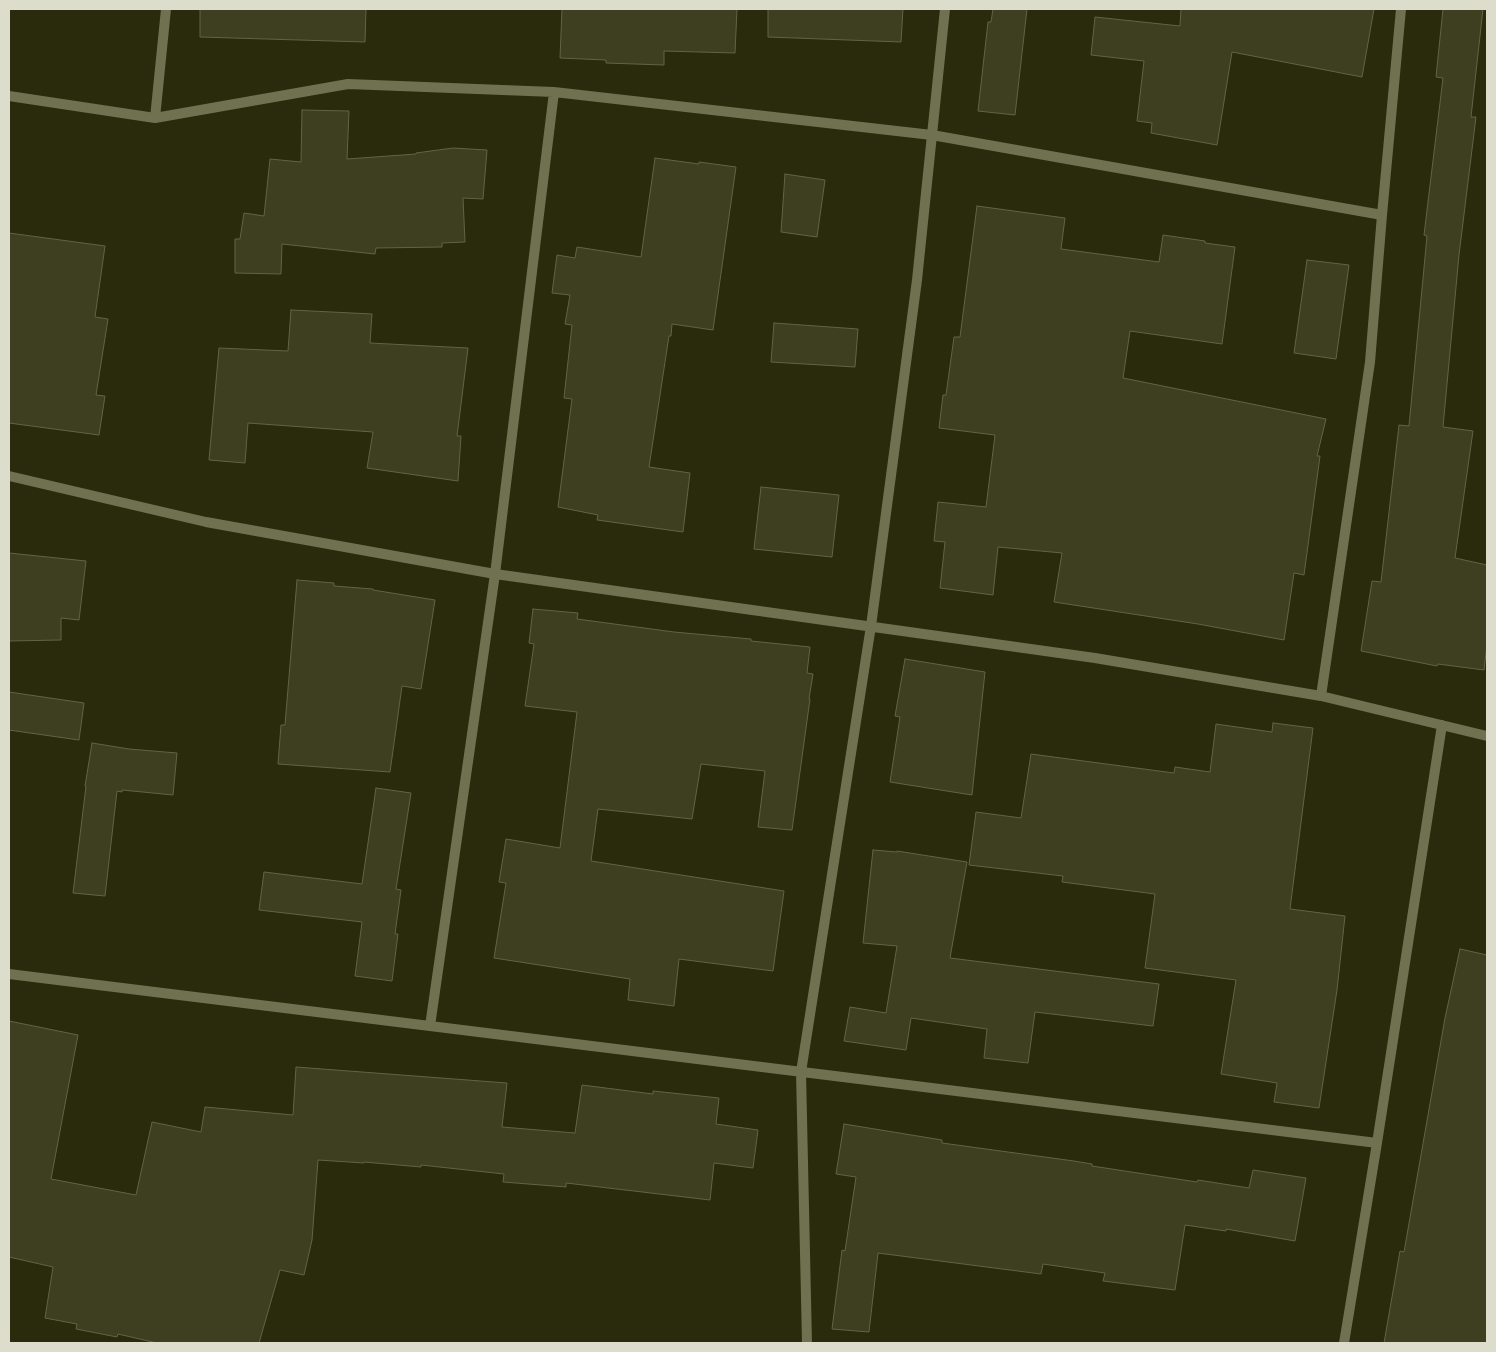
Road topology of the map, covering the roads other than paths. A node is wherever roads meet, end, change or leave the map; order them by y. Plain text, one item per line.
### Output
1 (166, 9) edge
2 (945, 9) edge
3 (1401, 9) edge
4 (554, 92) junction
5 (9, 96) edge
6 (155, 118) junction
7 (932, 135) junction
8 (1382, 215) junction
9 (9, 476) edge
10 (495, 574) junction
11 (871, 626) junction
12 (1321, 696) junction
13 (1442, 725) junction
14 (1487, 736) edge
15 (9, 974) edge
16 (430, 1026) junction
17 (801, 1072) junction
18 (1377, 1143) junction
19 (807, 1343) edge
20 (1344, 1343) edge

1 - 6 street
2 - 7 street
3 - 8 street
4 - 6 street
4 - 7 street
4 - 10 street
5 - 6 street
7 - 8 street
7 - 11 street
8 - 12 street
9 - 10 street
10 - 11 street
10 - 16 street
11 - 12 street
11 - 17 street
12 - 13 street
13 - 14 street
13 - 18 street
15 - 16 street
16 - 17 street
17 - 18 street
17 - 19 street
18 - 20 street

